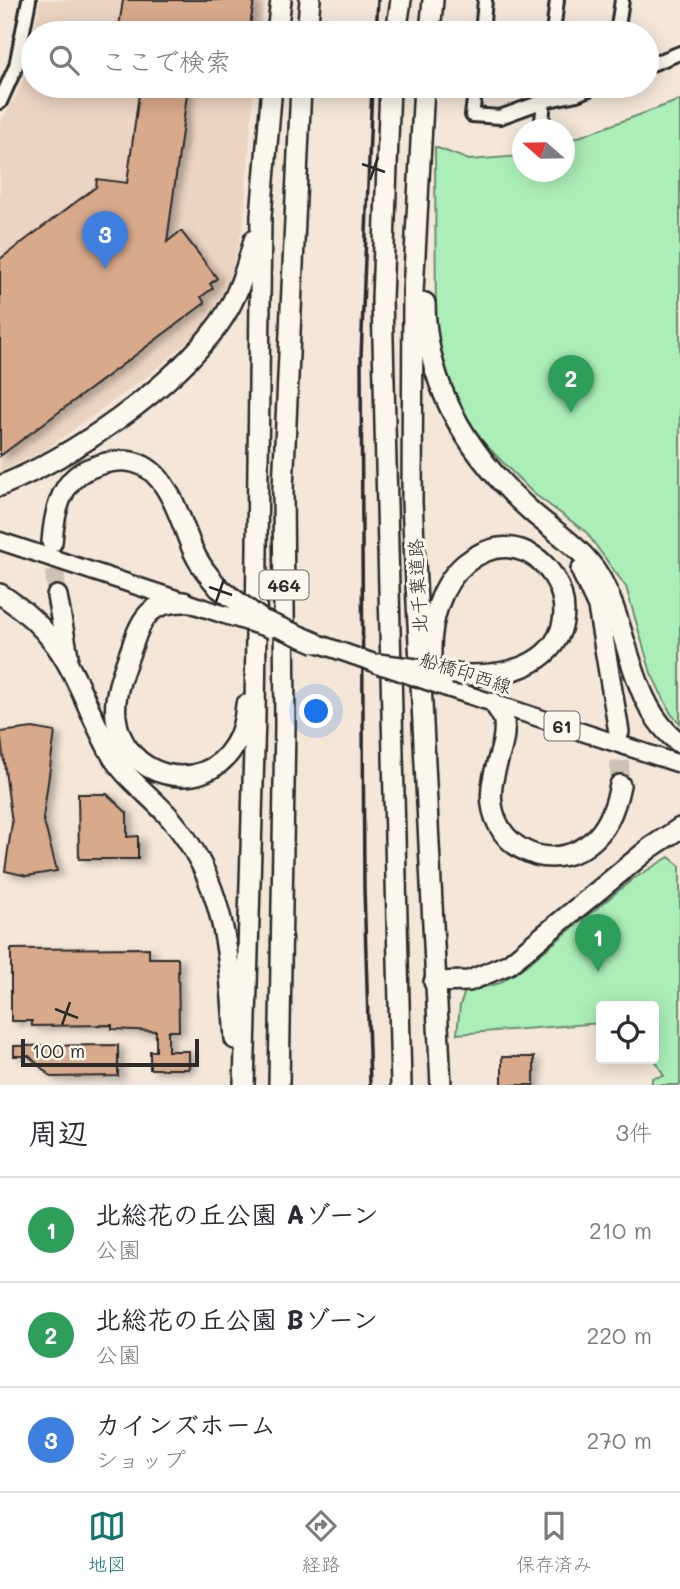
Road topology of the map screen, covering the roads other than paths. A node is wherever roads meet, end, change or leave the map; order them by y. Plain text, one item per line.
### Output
1 (29, 0) edge
2 (281, 0) edge
3 (310, 0) edge
4 (401, 0) edge
5 (433, 0) edge
6 (485, 0) edge
7 (557, 0) edge
8 (622, 0) edge
9 (25, 21) edge
10 (278, 21) edge
11 (308, 21) edge
12 (398, 21) edge
13 (431, 21) edge
14 (483, 21) edge
15 (554, 21) edge
16 (619, 21) edge
17 (21, 41) edge
18 (680, 53) edge
19 (659, 61) edge
20 (271, 98) edge
21 (300, 98) edge
22 (390, 98) edge
23 (424, 98) edge
24 (424, 98) edge
25 (474, 98) edge
26 (544, 98) edge
27 (558, 98) edge
28 (544, 101) junction
29 (0, 102) edge
30 (542, 119) edge
31 (261, 216) junction
32 (0, 486) edge
33 (257, 486) junction
34 (536, 515) junction
35 (0, 541) edge
36 (52, 542) tunnel mouth
37 (0, 594) edge
38 (57, 596) tunnel mouth
39 (184, 602) junction
40 (316, 643) junction
41 (69, 660) junction
42 (378, 664) junction
43 (494, 704) junction
44 (619, 732) tunnel mouth
45 (680, 743) edge
46 (680, 764) edge
47 (620, 785) tunnel mouth
48 (680, 828) edge
49 (431, 883) junction
50 (434, 982) junction
51 (238, 1085) edge
52 (244, 1085) edge
53 (279, 1085) edge
54 (401, 1085) edge
55 (441, 1085) edge

1 - 9 street
2 - 10 highway
3 - 11 highway
4 - 12 highway
5 - 13 highway
6 - 14 street
7 - 15 street
8 - 16 street
17 - 29 street
18 - 19 street
20 - 31 highway, 464
21 - 53 highway, 464
22 - 54 highway, 北千葉道路
23 - 34 highway
24 - 49 highway, 北千葉道路
25 - 28 street
26 - 28 street
27 - 28 street
28 - 30 street
31 - 32 highway
31 - 33 highway, 464
33 - 39 highway
33 - 52 highway, 464
34 - 44 highway
34 - 45 highway
35 - 39 main road, 船橋印西線 / 61
36 - 40 highway, bridge
37 - 41 highway
38 - 41 highway
39 - 40 main road, 船橋印西線 / 61, bridge
40 - 42 main road, 船橋印西線 / 61, bridge
41 - 51 highway
42 - 43 main road, 船橋印西線 / 61, bridge
42 - 49 highway, bridge
43 - 46 main road, 船橋印西線 / 61
43 - 47 highway
48 - 50 highway
49 - 50 highway, 北千葉道路
50 - 55 highway, 北千葉道路

